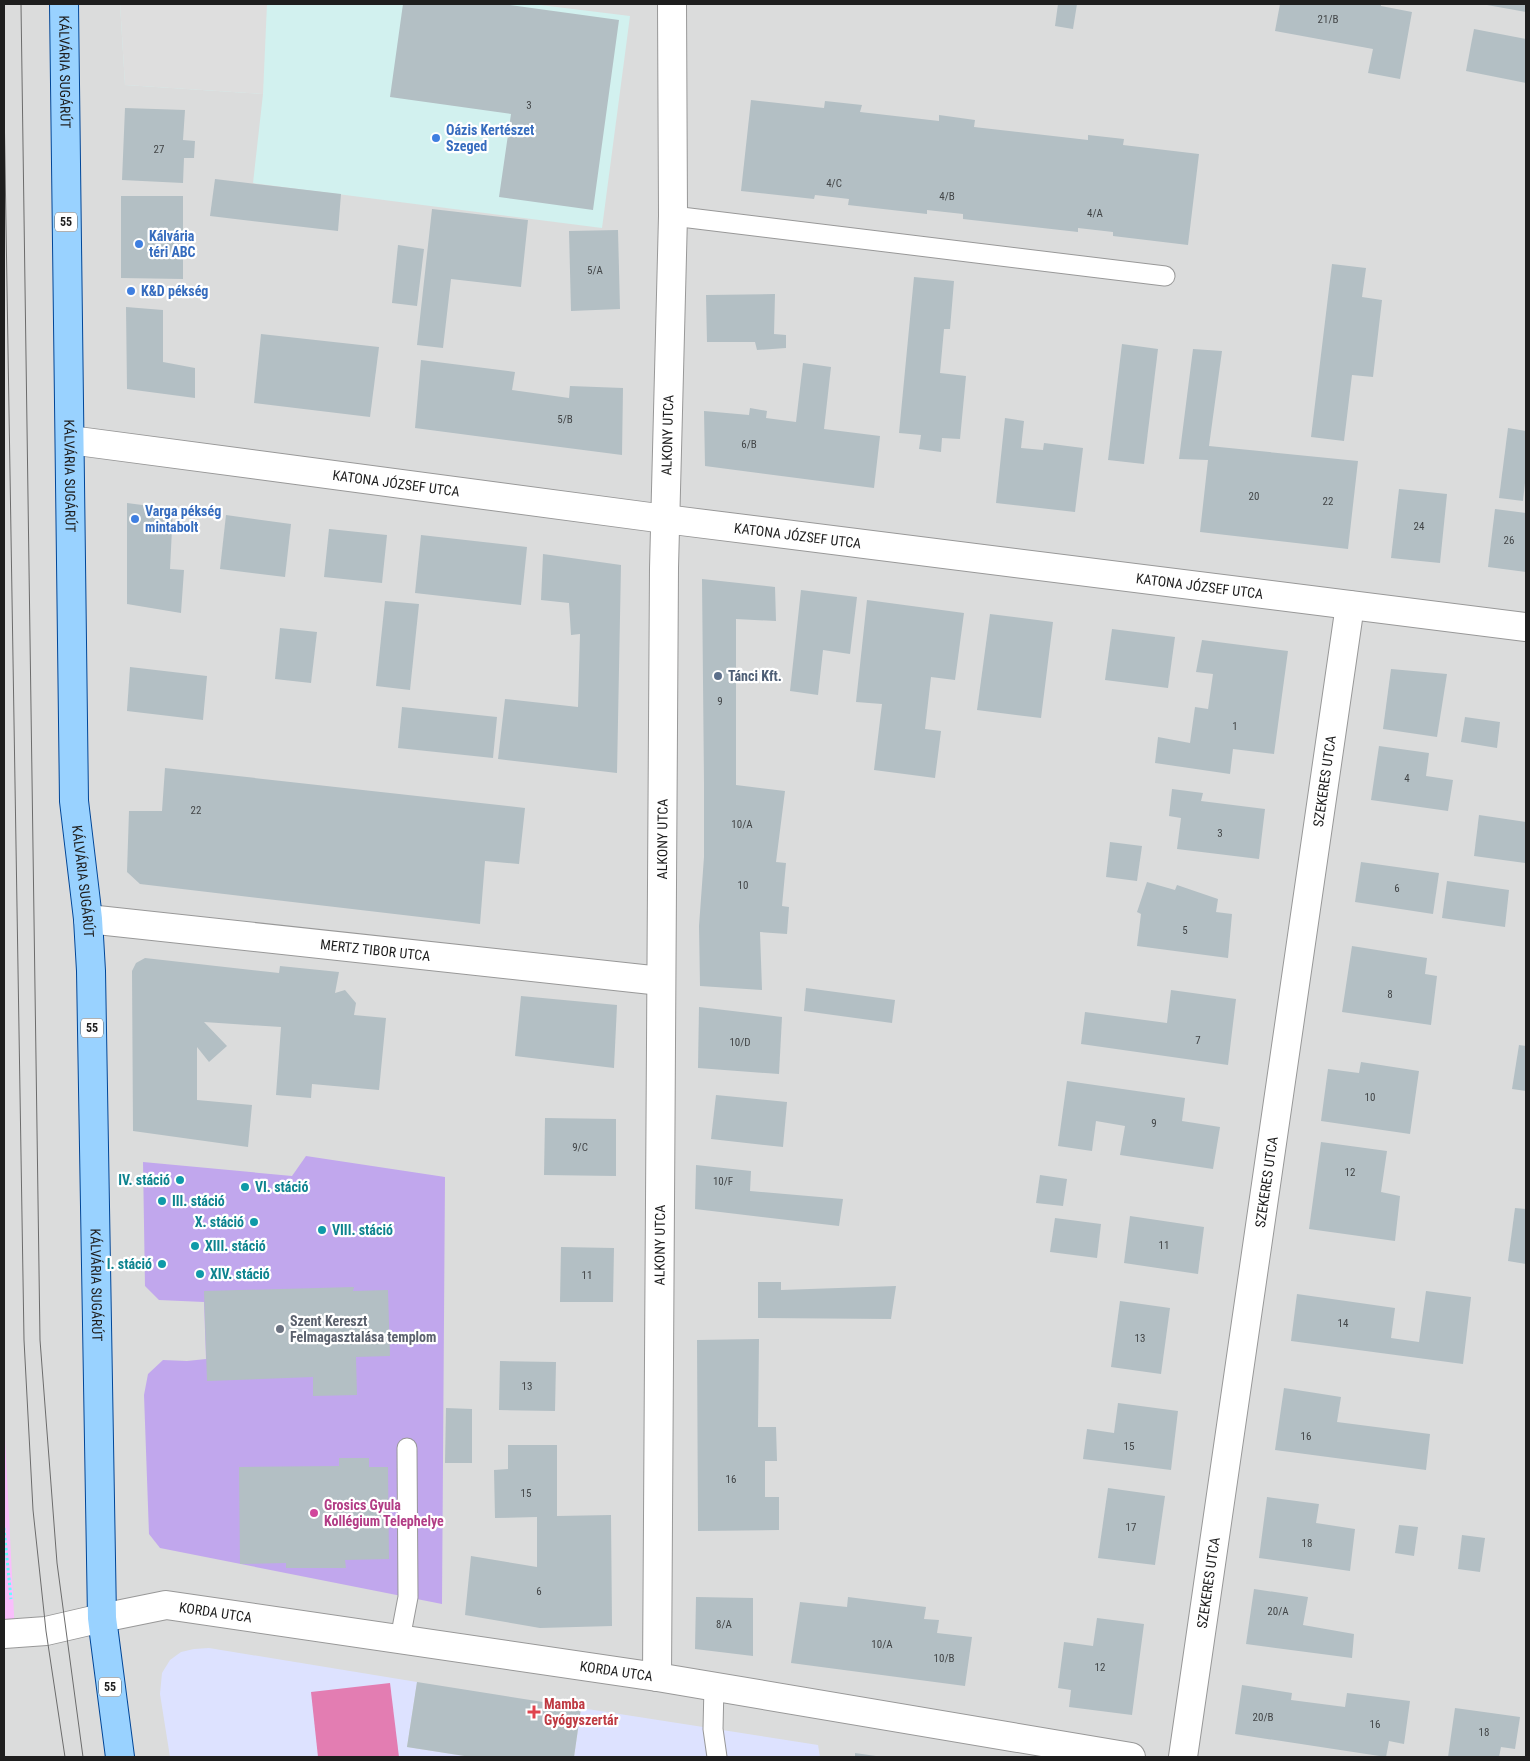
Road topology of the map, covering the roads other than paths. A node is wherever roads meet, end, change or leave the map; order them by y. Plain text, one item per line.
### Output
1 (64, 4) edge
2 (672, 4) edge
3 (673, 216) junction
4 (1165, 276) dead end
5 (70, 440) junction
6 (665, 519) junction
7 (1350, 605) junction
8 (1526, 627) edge
9 (88, 920) junction
10 (661, 982) junction
11 (407, 1448) dead end
12 (102, 1618) junction
13 (4, 1634) edge
14 (400, 1639) junction
15 (657, 1677) junction
16 (714, 1686) junction
17 (120, 1757) edge
18 (717, 1757) edge
19 (1131, 1757) edge
20 (1183, 1757) edge

1 - 5 main road, KÁLVÁRIA SUGÁRÚT / 55
2 - 3 street, ALKONY UTCA
3 - 4 lane
3 - 6 street, ALKONY UTCA
5 - 6 street, KATONA JÓZSEF UTCA
5 - 9 main road, KÁLVÁRIA SUGÁRÚT / 55
6 - 7 street, KATONA JÓZSEF UTCA
6 - 10 street, ALKONY UTCA
7 - 8 street, KATONA JÓZSEF UTCA
7 - 20 street, SZEKERES UTCA
9 - 10 street, MERTZ TIBOR UTCA
9 - 12 main road, KÁLVÁRIA SUGÁRÚT / 55
10 - 15 street, ALKONY UTCA
11 - 14 lane
12 - 13 street, KORDA UTCA
12 - 14 street, KORDA UTCA
12 - 17 main road, KÁLVÁRIA SUGÁRÚT / 55
14 - 15 street, KORDA UTCA
15 - 16 street, KORDA UTCA
16 - 18 lane
16 - 19 street, KORDA UTCA

